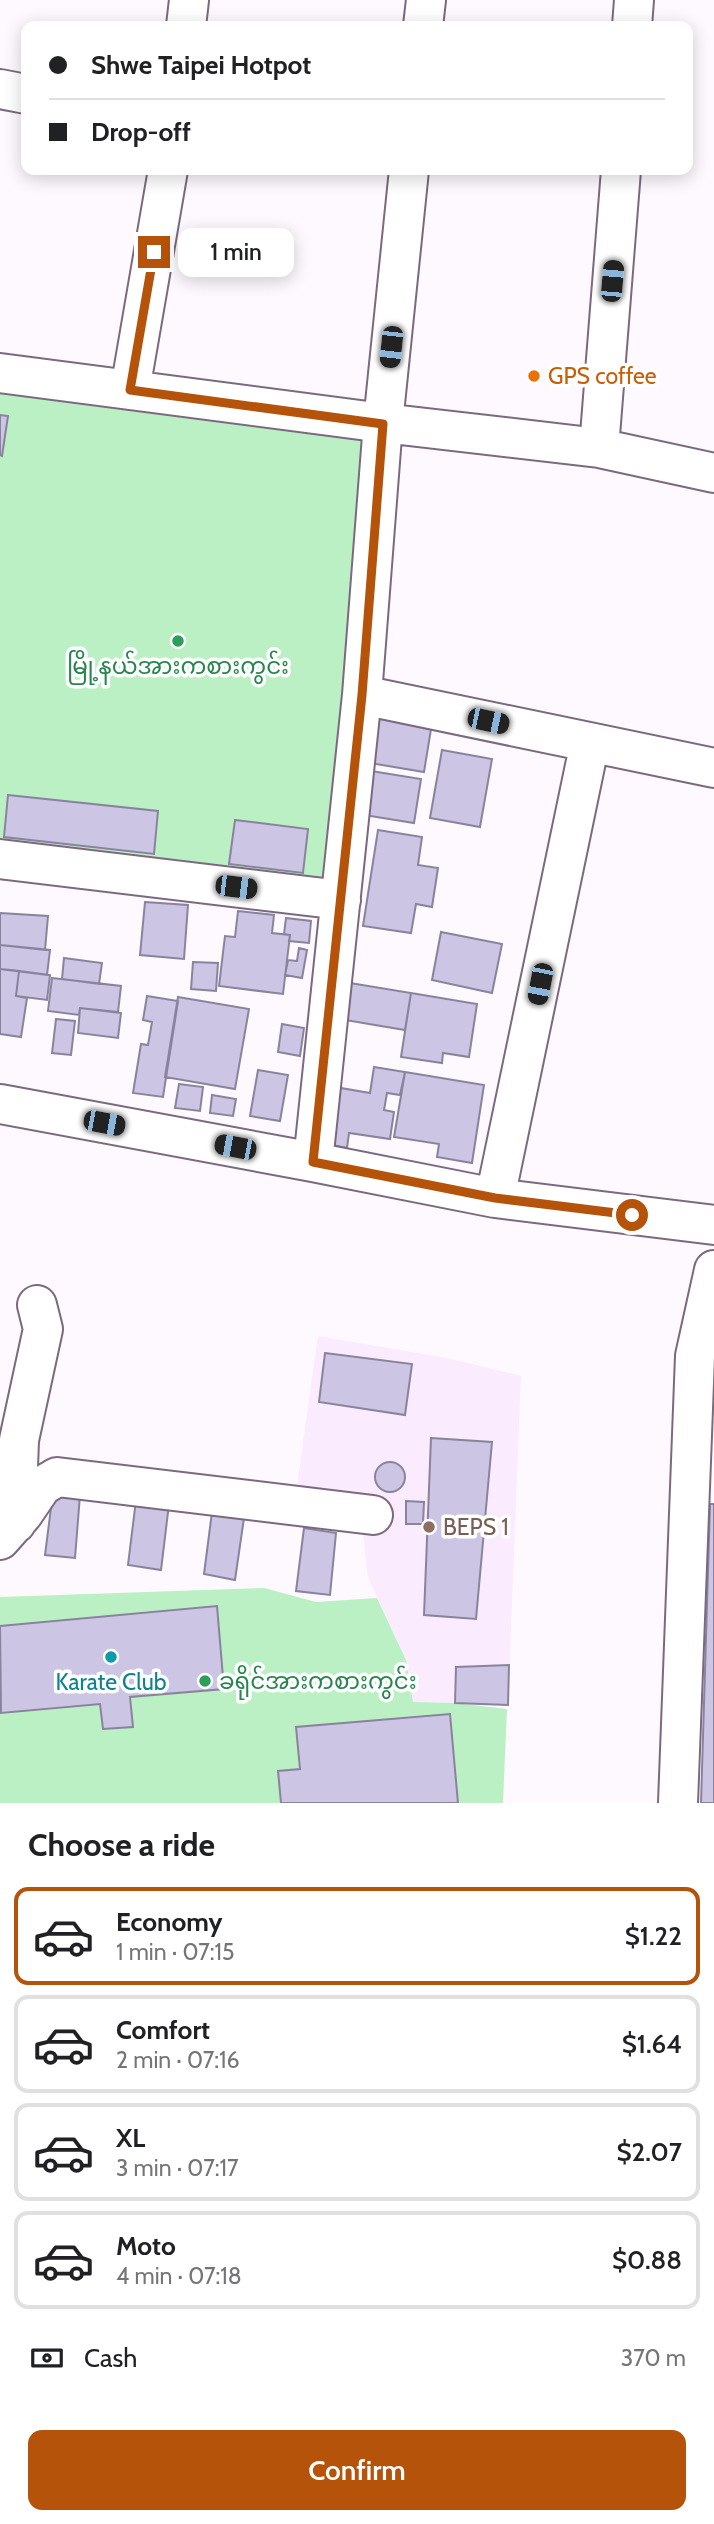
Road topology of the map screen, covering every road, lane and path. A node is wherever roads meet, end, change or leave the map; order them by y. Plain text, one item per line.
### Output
1 (189, 0) edge
2 (426, 0) edge
3 (634, 0) edge
4 (187, 21) edge
5 (424, 21) edge
6 (632, 21) edge
7 (0, 89) edge
8 (21, 93) edge
9 (166, 175) edge
10 (408, 175) edge
11 (621, 175) edge
12 (0, 373) edge
13 (130, 390) junction
14 (383, 424) junction
15 (599, 448) junction
16 (714, 473) edge
17 (362, 695) junction
18 (590, 742) junction
19 (714, 768) edge
20 (0, 859) edge
21 (341, 900) junction
22 (0, 1104) edge
23 (313, 1162) junction
24 (495, 1198) junction
25 (714, 1225) edge
26 (714, 1270) edge
27 (37, 1306) dead end
28 (702, 1456) edge
29 (373, 1515) dead end
30 (8, 1531) edge
31 (678, 1803) edge

1 - 4 street
2 - 5 street
3 - 6 street
7 - 8 street
9 - 13 street
10 - 14 street
11 - 15 street
12 - 13 street
13 - 14 street
14 - 15 street
14 - 17 street
15 - 16 street
17 - 18 street
17 - 21 street
18 - 19 street
18 - 24 street
20 - 21 street
21 - 23 street
22 - 23 street
23 - 24 street
24 - 25 street
26 - 28 street
27 - 30 street
28 - 31 street
29 - 30 street

